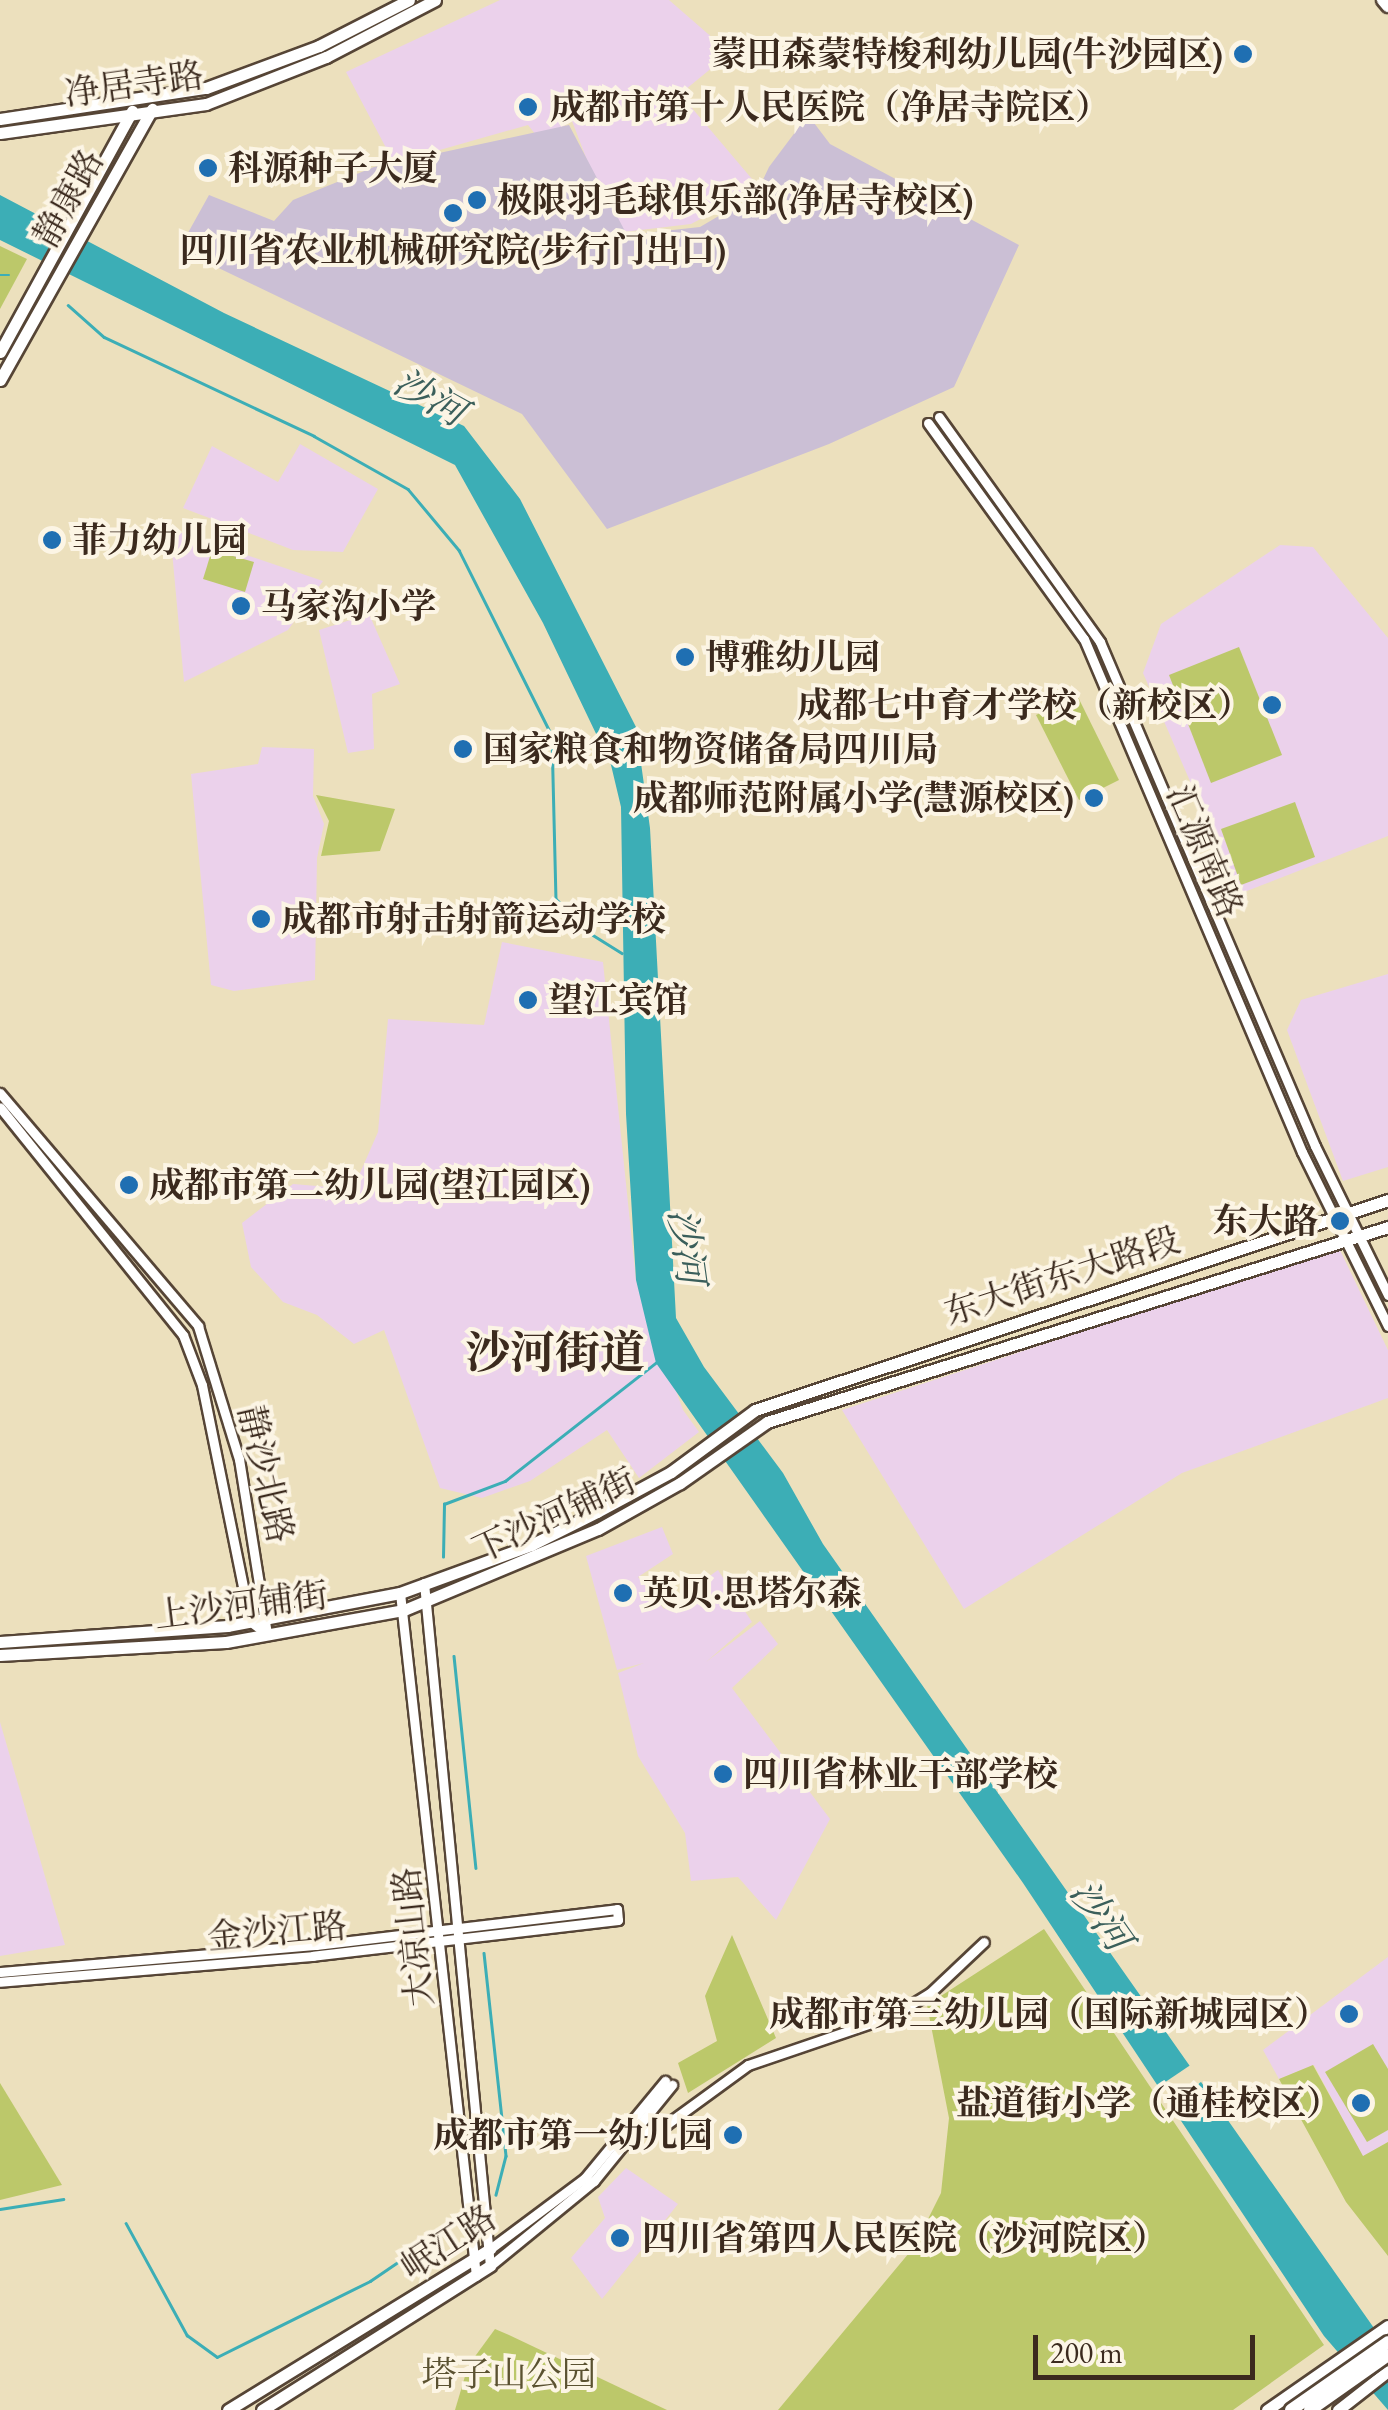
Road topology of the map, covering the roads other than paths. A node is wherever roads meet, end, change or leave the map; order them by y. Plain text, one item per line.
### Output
1 (409, 0) edge
2 (435, 0) edge
3 (1383, 0) edge
4 (1388, 6) edge
5 (139, 99) junction
6 (160, 99) junction
7 (130, 114) junction
8 (149, 114) junction
9 (0, 119) edge
10 (0, 133) edge
11 (0, 352) edge
12 (0, 380) edge
13 (939, 417) dead end
14 (928, 423) dead end
15 (0, 1093) edge
16 (0, 1106) edge
17 (1388, 1200) edge
18 (1348, 1213) junction
19 (1333, 1218) junction
20 (1388, 1227) edge
21 (1360, 1236) junction
22 (1344, 1240) junction
23 (1388, 1295) edge
24 (1388, 1326) edge
25 (688, 1458) joint
26 (699, 1470) joint
27 (424, 1584) junction
28 (400, 1592) junction
29 (427, 1600) junction
30 (404, 1610) junction
31 (270, 1618) junction
32 (250, 1622) junction
33 (267, 1634) junction
34 (0, 1642) edge
35 (0, 1655) edge
36 (455, 1929) junction
37 (442, 1936) junction
38 (456, 1941) junction
39 (984, 1942) dead end
40 (0, 1972) edge
41 (0, 1982) edge
42 (668, 2083) dead end
43 (633, 2128) junction
44 (490, 2249) junction
45 (472, 2262) junction
46 (490, 2266) junction
47 (476, 2276) junction
48 (1388, 2326) edge
49 (1388, 2342) edge
50 (1388, 2354) edge
51 (1388, 2371) edge
52 (1306, 2395) edge
53 (1325, 2408) edge
54 (228, 2410) edge
55 (262, 2410) edge
56 (1268, 2410) edge
57 (1290, 2410) edge
58 (1338, 2410) edge

1 - 6 main road, 净居寺路
2 - 8 main road, 净居寺路
3 - 4 highway
5 - 6 main road, 净居寺路
5 - 7 main road, 静康路
5 - 9 main road, 净居寺路
6 - 8 main road, 静康路
7 - 8 main road, 净居寺路
7 - 10 main road, 净居寺路
7 - 11 main road, 静康路
8 - 12 main road, 静康路
13 - 18 street, 汇源南路
14 - 19 street, 汇源南路
15 - 31 street, 静沙北路
16 - 32 street, 静沙北路
17 - 18 main road, 东大街东大路段
18 - 19 main road, 东大街东大路段
18 - 21 street, 汇源南路
19 - 22 street, 汇源南路
19 - 25 main road, 东大街东大路段
20 - 21 main road, 东大街东大路段
21 - 22 main road, 东大街东大路段
21 - 23 street, 汇源南路
22 - 24 street, 汇源南路
22 - 26 main road, 东大街东大路段
25 - 27 main road, 下沙河铺街
26 - 29 main road, 下沙河铺街
27 - 28 main road, 上沙河铺街
27 - 29 street, 大凉山路
28 - 30 street, 大凉山路
28 - 31 main road, 上沙河铺街
29 - 30 main road, 上沙河铺街
29 - 36 street, 大凉山路
30 - 33 main road, 上沙河铺街
30 - 37 street, 大凉山路
31 - 32 main road, 上沙河铺街
31 - 33 street, 静沙北路
32 - 33 street
32 - 34 main road, 上沙河铺街
33 - 35 main road, 上沙河铺街
36 - 37 street
36 - 38 street, 大凉山路
36 - 38 street, 金沙江路
37 - 38 street, 金沙江路
37 - 40 street
37 - 41 street, 金沙江路
37 - 45 street, 大凉山路
38 - 44 street, 大凉山路
39 - 43 street
42 - 43 street, 岷江路
43 - 44 street, 岷江路
43 - 46 street, 岷江路
44 - 45 main road, 岷江路
44 - 46 street, 大凉山路
45 - 47 street, 大凉山路
45 - 54 main road, 岷江路
46 - 47 main road, 岷江路
47 - 55 main road, 岷江路
48 - 52 main road
49 - 52 highway, bridge
50 - 52 highway, bridge
50 - 53 street, bridge
51 - 58 main road
52 - 53 street
52 - 56 main road
52 - 57 highway, bridge

